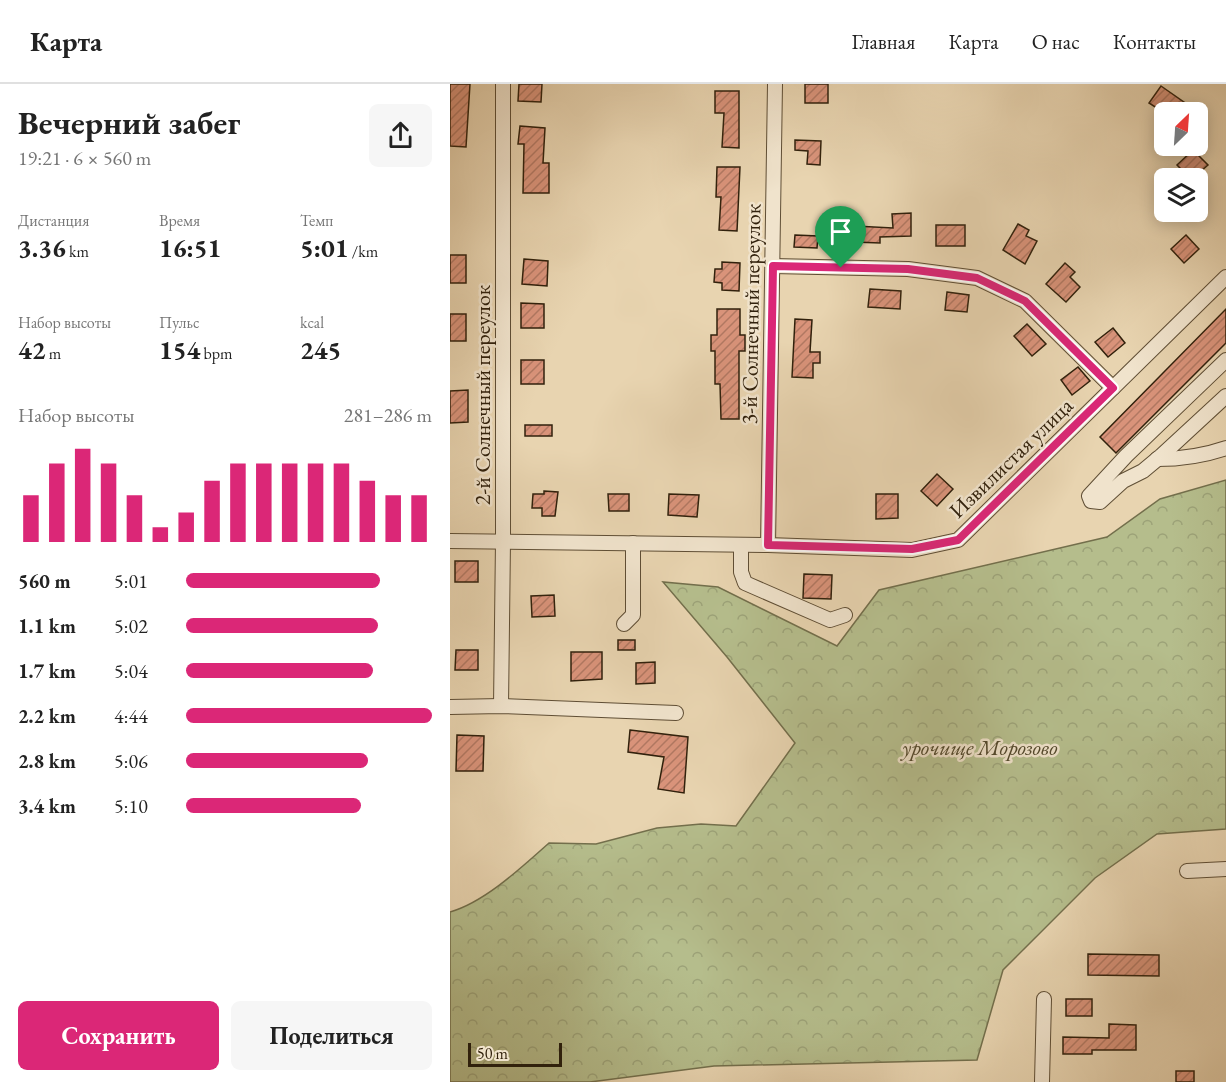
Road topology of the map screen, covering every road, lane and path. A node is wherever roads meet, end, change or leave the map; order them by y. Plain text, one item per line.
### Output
1 (503, 84) edge
2 (775, 84) edge
3 (773, 266) junction
4 (1226, 278) edge
5 (1226, 360) edge
6 (1113, 388) junction
7 (1226, 396) edge
8 (1226, 448) edge
9 (1157, 459) junction
10 (450, 541) edge
11 (503, 541) junction
12 (633, 543) junction
13 (768, 545) junction
14 (741, 546) junction
15 (845, 615) dead end
16 (624, 624) dead end
17 (501, 706) junction
18 (450, 707) edge
19 (676, 713) dead end
20 (1226, 869) edge
21 (1187, 871) dead end
22 (1044, 999) dead end
23 (1042, 1082) edge

1 - 11 street, 2-й Солнечный переулок
2 - 3 street, 3-й Солнечный переулок
3 - 6 street
3 - 13 street, 3-й Солнечный переулок
4 - 6 street, Извилистая улица
5 - 9 street
6 - 13 street, Извилистая улица
7 - 9 street
8 - 9 street
10 - 11 street, Извилистая улица
11 - 12 street, Извилистая улица
11 - 17 street, 2-й Солнечный переулок
12 - 14 street, Извилистая улица
12 - 16 street
13 - 14 street, Извилистая улица
14 - 15 street
17 - 18 street
17 - 19 street
20 - 21 street
22 - 23 street

